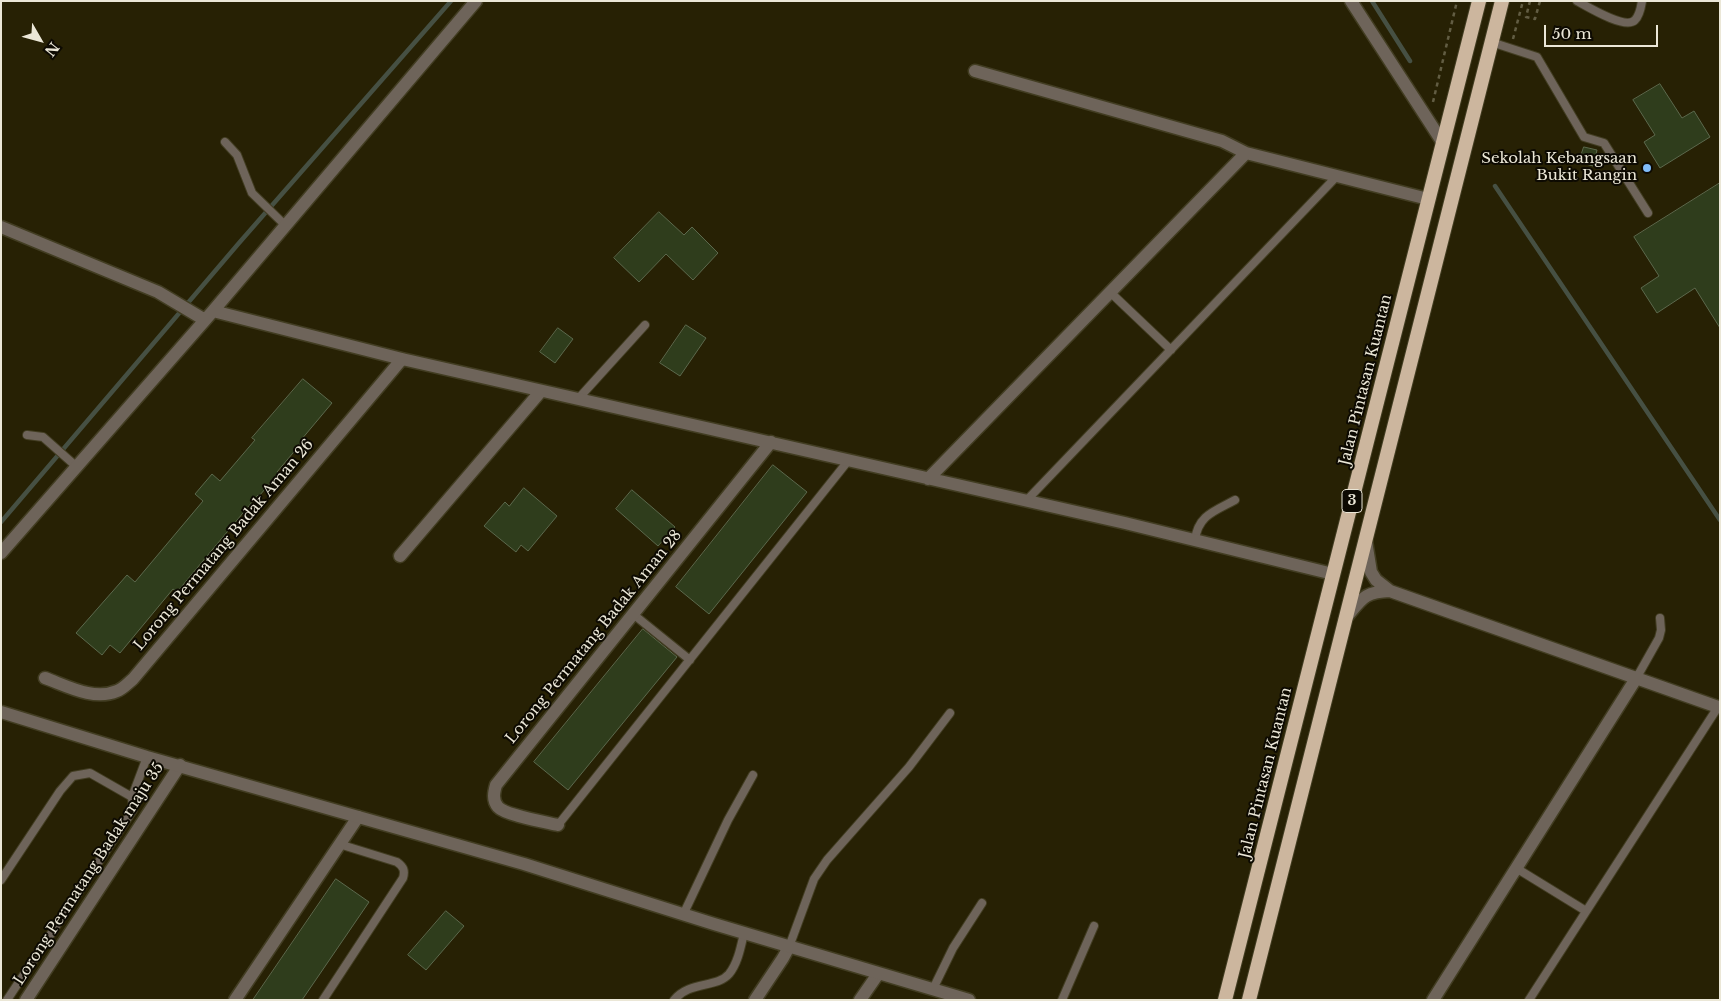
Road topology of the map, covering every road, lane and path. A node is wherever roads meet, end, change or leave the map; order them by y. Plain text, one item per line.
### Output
1 (1351, 1) edge
2 (1457, 1) edge
3 (1479, 1) edge
4 (1502, 1) edge
5 (1523, 1) edge
6 (1530, 1) edge
7 (1540, 1) edge
8 (1577, 1) edge
9 (1642, 1) edge
10 (475, 2) edge
11 (1491, 42) junction
12 (1511, 48) junction
13 (975, 71) dead end
14 (1428, 121) junction
15 (226, 142) dead end
16 (1443, 142) junction
17 (1246, 153) junction
18 (1337, 176) junction
19 (1428, 199) junction
20 (1648, 213) dead end
21 (286, 226) junction
22 (1, 227) edge
23 (1110, 292) junction
24 (209, 315) junction
25 (645, 325) dead end
26 (1171, 350) junction
27 (402, 359) junction
28 (540, 391) junction
29 (578, 399) junction
30 (27, 435) dead end
31 (771, 442) junction
32 (848, 462) junction
33 (77, 467) junction
34 (928, 479) junction
35 (1235, 500) dead end
36 (1026, 501) junction
37 (1365, 538) junction
38 (1194, 540) junction
39 (1, 553) edge
40 (400, 556) dead end
41 (1334, 574) junction
42 (1390, 591) junction
43 (632, 614) junction
44 (1660, 618) dead end
45 (1346, 619) junction
46 (690, 660) junction
47 (1637, 677) junction
48 (45, 678) dead end
49 (1718, 707) joint
50 (1, 712) edge
51 (950, 712) dead end
52 (147, 757) junction
53 (180, 765) junction
54 (753, 776) dead end
55 (132, 797) junction
56 (358, 817) junction
57 (558, 826) joint
58 (338, 844) junction
59 (1516, 868) junction
60 (1, 880) edge
61 (982, 903) dead end
62 (1586, 911) junction
63 (683, 914) junction
64 (1094, 926) dead end
65 (744, 933) junction
66 (789, 947) junction
67 (878, 974) junction
68 (934, 986) junction
69 (946, 997) edge
70 (7, 1000) edge
71 (26, 1000) edge
72 (235, 1000) edge
73 (323, 1000) edge
74 (674, 1000) edge
75 (755, 1000) edge
76 (860, 1000) edge
77 (969, 1000) edge
78 (1062, 1000) edge
79 (1225, 1000) edge
80 (1249, 1000) edge
81 (1433, 1000) edge
82 (1529, 1000) edge

1 - 14 street
2 - 14 path
3 - 16 highway, Jalan Pintasan Kuantan / 3
4 - 11 highway, 3
5 - 12 path
6 - 7 path
8 - 9 lane
10 - 21 street
11 - 12 lane
11 - 37 highway, 3
12 - 20 lane
13 - 17 street
14 - 16 street
15 - 21 lane
16 - 19 highway, Jalan Pintasan Kuantan / 3
17 - 18 street
17 - 23 street
18 - 19 street
18 - 26 lane
19 - 41 highway, Jalan Pintasan Kuantan / 3
21 - 24 street
22 - 24 street
23 - 26 lane
23 - 34 street
24 - 27 street
24 - 33 street
25 - 29 lane
26 - 36 lane
27 - 28 street
27 - 48 street, Lorong Permatang Badak Aman 26
28 - 29 street
28 - 40 street
29 - 31 street
30 - 33 lane
31 - 32 street
31 - 43 street, Lorong Permatang Badak Aman 28
32 - 34 street
32 - 46 lane
33 - 39 street
34 - 36 street
35 - 38 lane
36 - 38 street
37 - 42 street
37 - 45 highway, 3
38 - 41 street
41 - 79 highway, Jalan Pintasan Kuantan / 3
42 - 45 street
42 - 47 street
43 - 46 lane
43 - 57 street, Lorong Permatang Badak Aman 28
44 - 47 lane
45 - 80 highway, 3
46 - 57 lane
47 - 49 street
47 - 59 street
49 - 62 lane
50 - 52 street
51 - 66 lane
52 - 53 street
52 - 55 lane
53 - 56 street
53 - 71 street, Lorong Permatang Badak maju 35
54 - 63 lane
55 - 60 lane
55 - 70 lane
56 - 58 street
56 - 63 street
58 - 72 street
58 - 73 lane
59 - 62 lane
59 - 81 street
61 - 68 lane
62 - 82 lane
63 - 65 street
64 - 78 lane
65 - 66 street
65 - 74 lane
66 - 67 street
66 - 75 street
67 - 68 street
67 - 76 street
68 - 69 street
69 - 77 street

